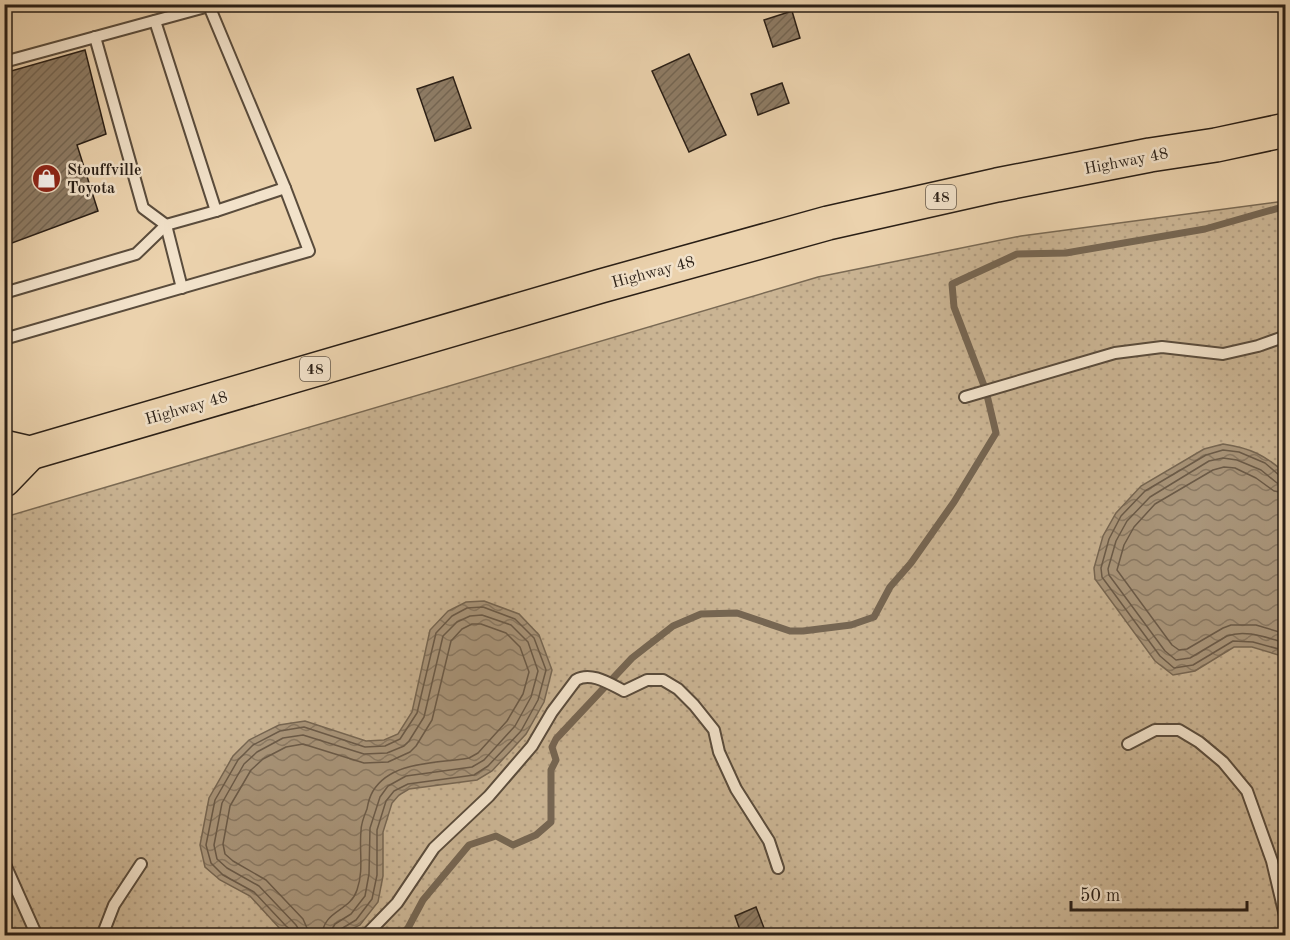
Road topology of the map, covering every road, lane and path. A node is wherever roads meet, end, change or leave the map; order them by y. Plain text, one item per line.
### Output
1 (27, 4) edge
2 (4, 11) edge
3 (155, 21) junction
4 (95, 37) junction
5 (4, 62) edge
6 (1286, 130) edge
7 (285, 188) junction
8 (216, 211) junction
9 (166, 225) junction
10 (182, 288) junction
11 (4, 293) edge
12 (1286, 336) edge
13 (4, 339) edge
14 (968, 396) dead end
15 (17, 450) edge
16 (4, 480) edge
17 (1128, 744) dead end
18 (4, 862) edge
19 (141, 864) dead end
20 (778, 868) dead end
21 (1286, 920) edge
22 (4, 930) edge
23 (7, 936) edge
24 (36, 936) edge
25 (102, 936) edge
26 (365, 936) edge

1 - 2 path
3 - 4 lane
3 - 7 lane
3 - 8 lane
4 - 5 lane
4 - 9 lane
6 - 15 main road, Highway 48 / 48
7 - 8 lane
7 - 10 lane
8 - 9 lane
9 - 10 lane
9 - 11 lane
10 - 13 lane
12 - 14 lane
15 - 16 main road, Highway 48 / 48
17 - 21 lane
18 - 24 lane
19 - 25 lane
20 - 26 lane
22 - 23 lane

